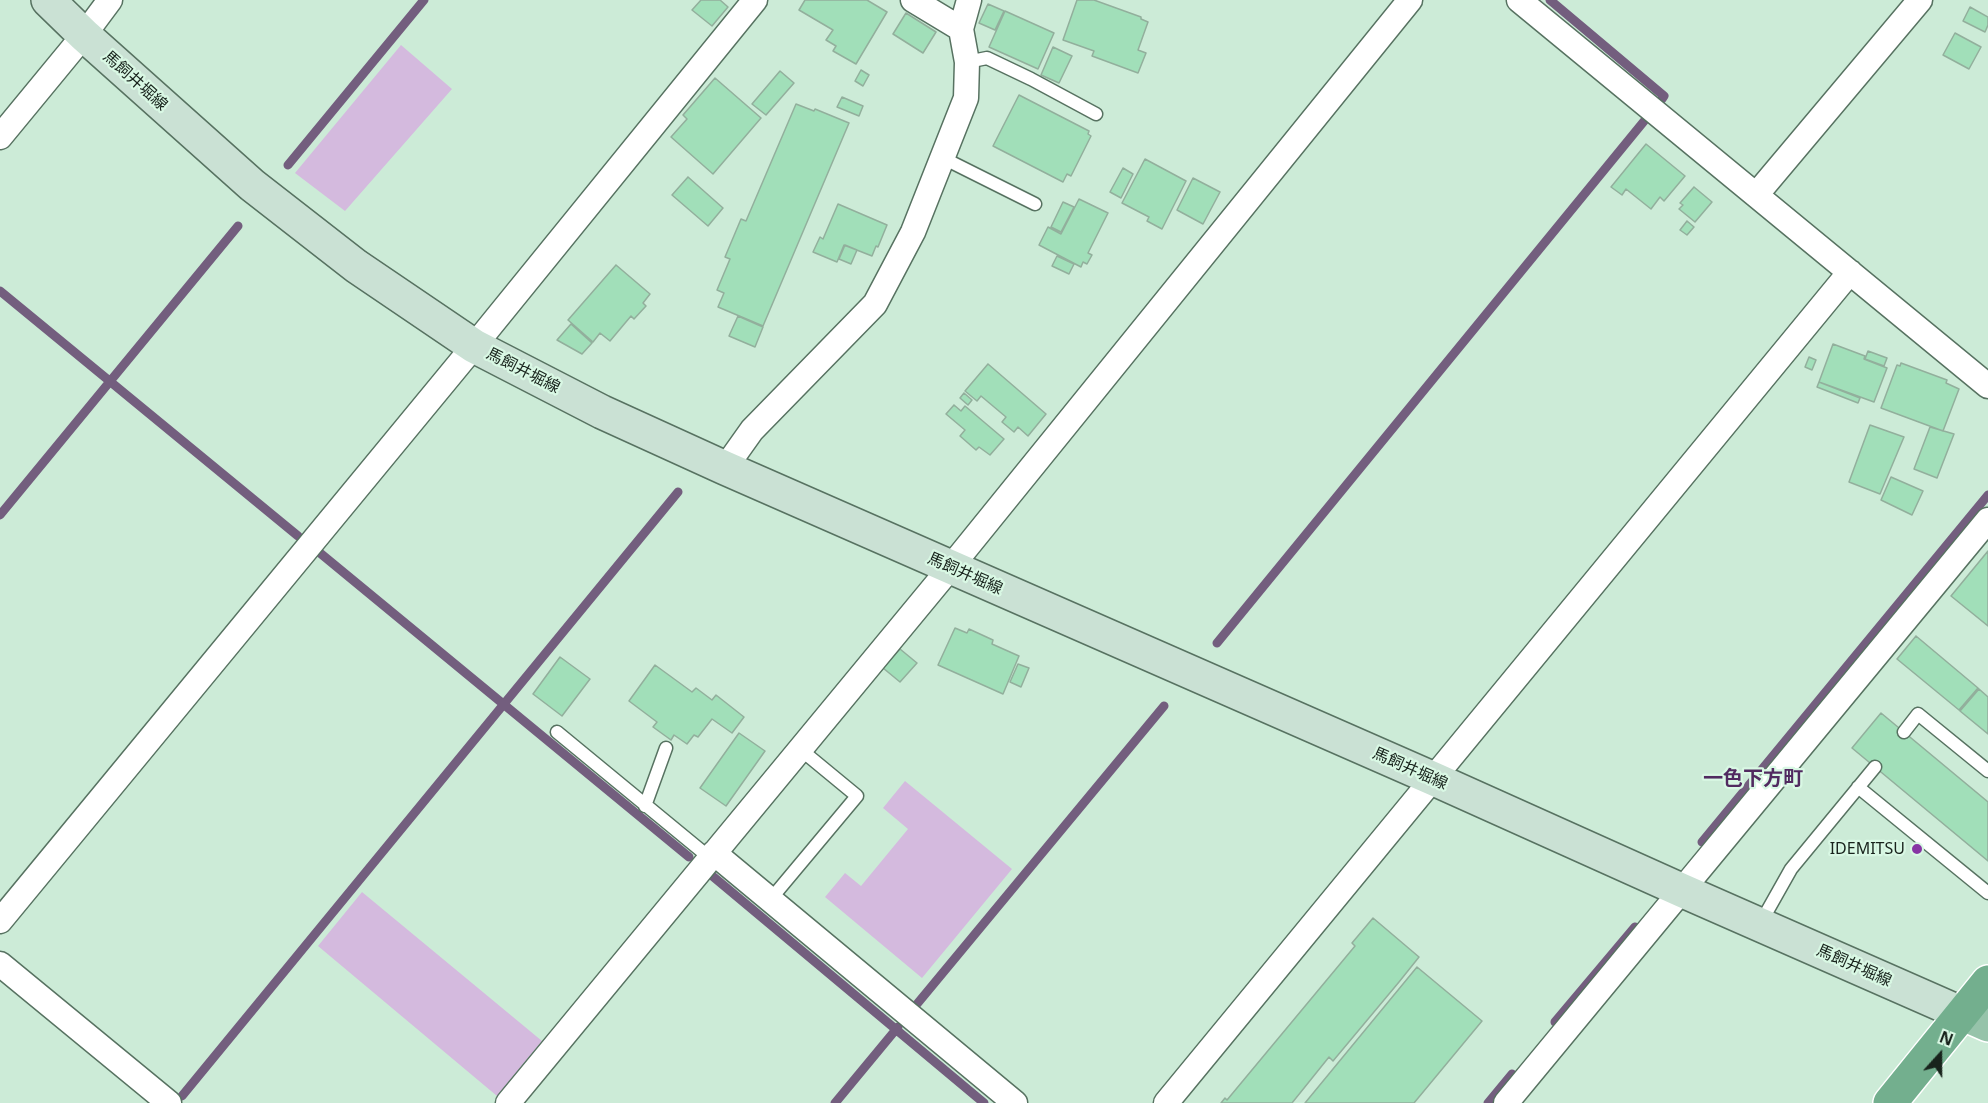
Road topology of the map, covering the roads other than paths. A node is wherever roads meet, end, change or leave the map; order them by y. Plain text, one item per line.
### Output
1 (48, 0) edge
2 (110, 0) edge
3 (755, 0) edge
4 (913, 0) edge
5 (969, 0) edge
6 (1410, 0) edge
7 (1519, 0) edge
8 (1920, 0) edge
9 (961, 29) junction
10 (84, 35) junction
11 (967, 62) junction
12 (1096, 114) dead end
13 (0, 137) edge
14 (943, 158) junction
15 (1756, 195) junction
16 (1035, 204) dead end
17 (1850, 272) junction
18 (474, 346) junction
19 (1988, 386) edge
20 (725, 468) junction
21 (1988, 520) edge
22 (950, 568) junction
23 (557, 732) dead end
24 (1904, 732) dead end
25 (666, 748) dead end
26 (800, 749) junction
27 (1875, 767) dead end
28 (1988, 771) edge
29 (1434, 779) junction
30 (1858, 787) junction
31 (645, 806) junction
32 (712, 856) junction
33 (1681, 890) junction
34 (1988, 893) edge
35 (770, 900) junction
36 (0, 921) edge
37 (1760, 925) junction
38 (0, 964) edge
39 (1988, 982) edge
40 (1976, 1020) edge
41 (169, 1103) edge
42 (508, 1103) edge
43 (1014, 1103) edge
44 (1166, 1103) edge
45 (1506, 1103) edge
46 (1890, 1103) edge

1 - 10 main road, 馬飼井堀線
2 - 10 street
3 - 18 street
4 - 9 street
5 - 9 street
6 - 22 street
7 - 15 street
8 - 15 street
9 - 11 street
10 - 13 street
10 - 18 main road, 馬飼井堀線
11 - 12 lane
11 - 14 street
14 - 16 lane
14 - 20 street
15 - 17 street
17 - 19 street
17 - 29 street
18 - 20 main road, 馬飼井堀線
18 - 36 street
20 - 22 main road, 馬飼井堀線
21 - 33 street
22 - 26 street
22 - 29 main road, 馬飼井堀線
23 - 31 lane
24 - 28 lane
25 - 31 lane
26 - 32 street
26 - 35 lane
27 - 30 lane
29 - 33 main road, 馬飼井堀線
29 - 44 street
30 - 34 lane
30 - 37 lane
31 - 32 lane
32 - 35 street
32 - 42 street
33 - 37 main road, 馬飼井堀線
33 - 45 street
35 - 43 street
37 - 40 main road, 馬飼井堀線
38 - 41 street
39 - 40 highway
40 - 46 highway

